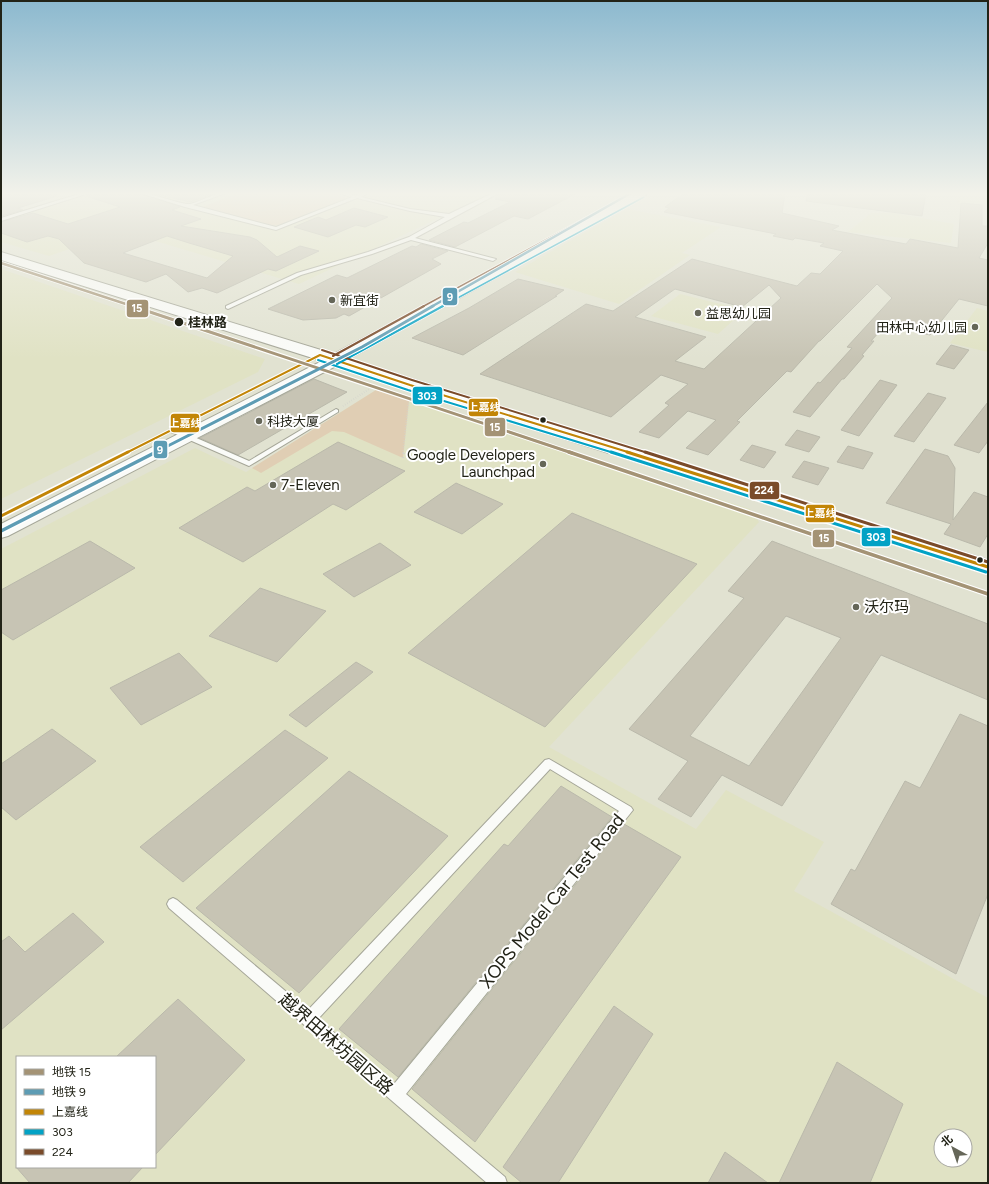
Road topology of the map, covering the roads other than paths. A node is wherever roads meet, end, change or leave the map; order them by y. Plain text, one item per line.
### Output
1 (383, 248) edge
2 (452, 248) edge
3 (514, 248) edge
4 (541, 248) edge
5 (1, 256) edge
6 (494, 259) junction
7 (228, 307) dead end
8 (328, 358) junction
9 (336, 411) road end
10 (180, 434) junction
11 (1, 516) edge
12 (1, 532) edge
13 (988, 567) edge
14 (173, 904) dead end
15 (308, 1020) junction
16 (395, 1095) junction
17 (499, 1183) edge

1 - 7 lane
2 - 6 lane
3 - 6 main road
4 - 8 main road
5 - 8 main road
6 - 8 main road
8 - 10 main road
8 - 13 main road
9 - 10 lane
10 - 11 main road
10 - 12 main road
14 - 15 lane, 越界田林坊园区路
15 - 16 lane, 越界田林坊园区路
15 - 16 lane, XOPS Model Car Test Road
16 - 17 lane, 越界田林坊园区路

